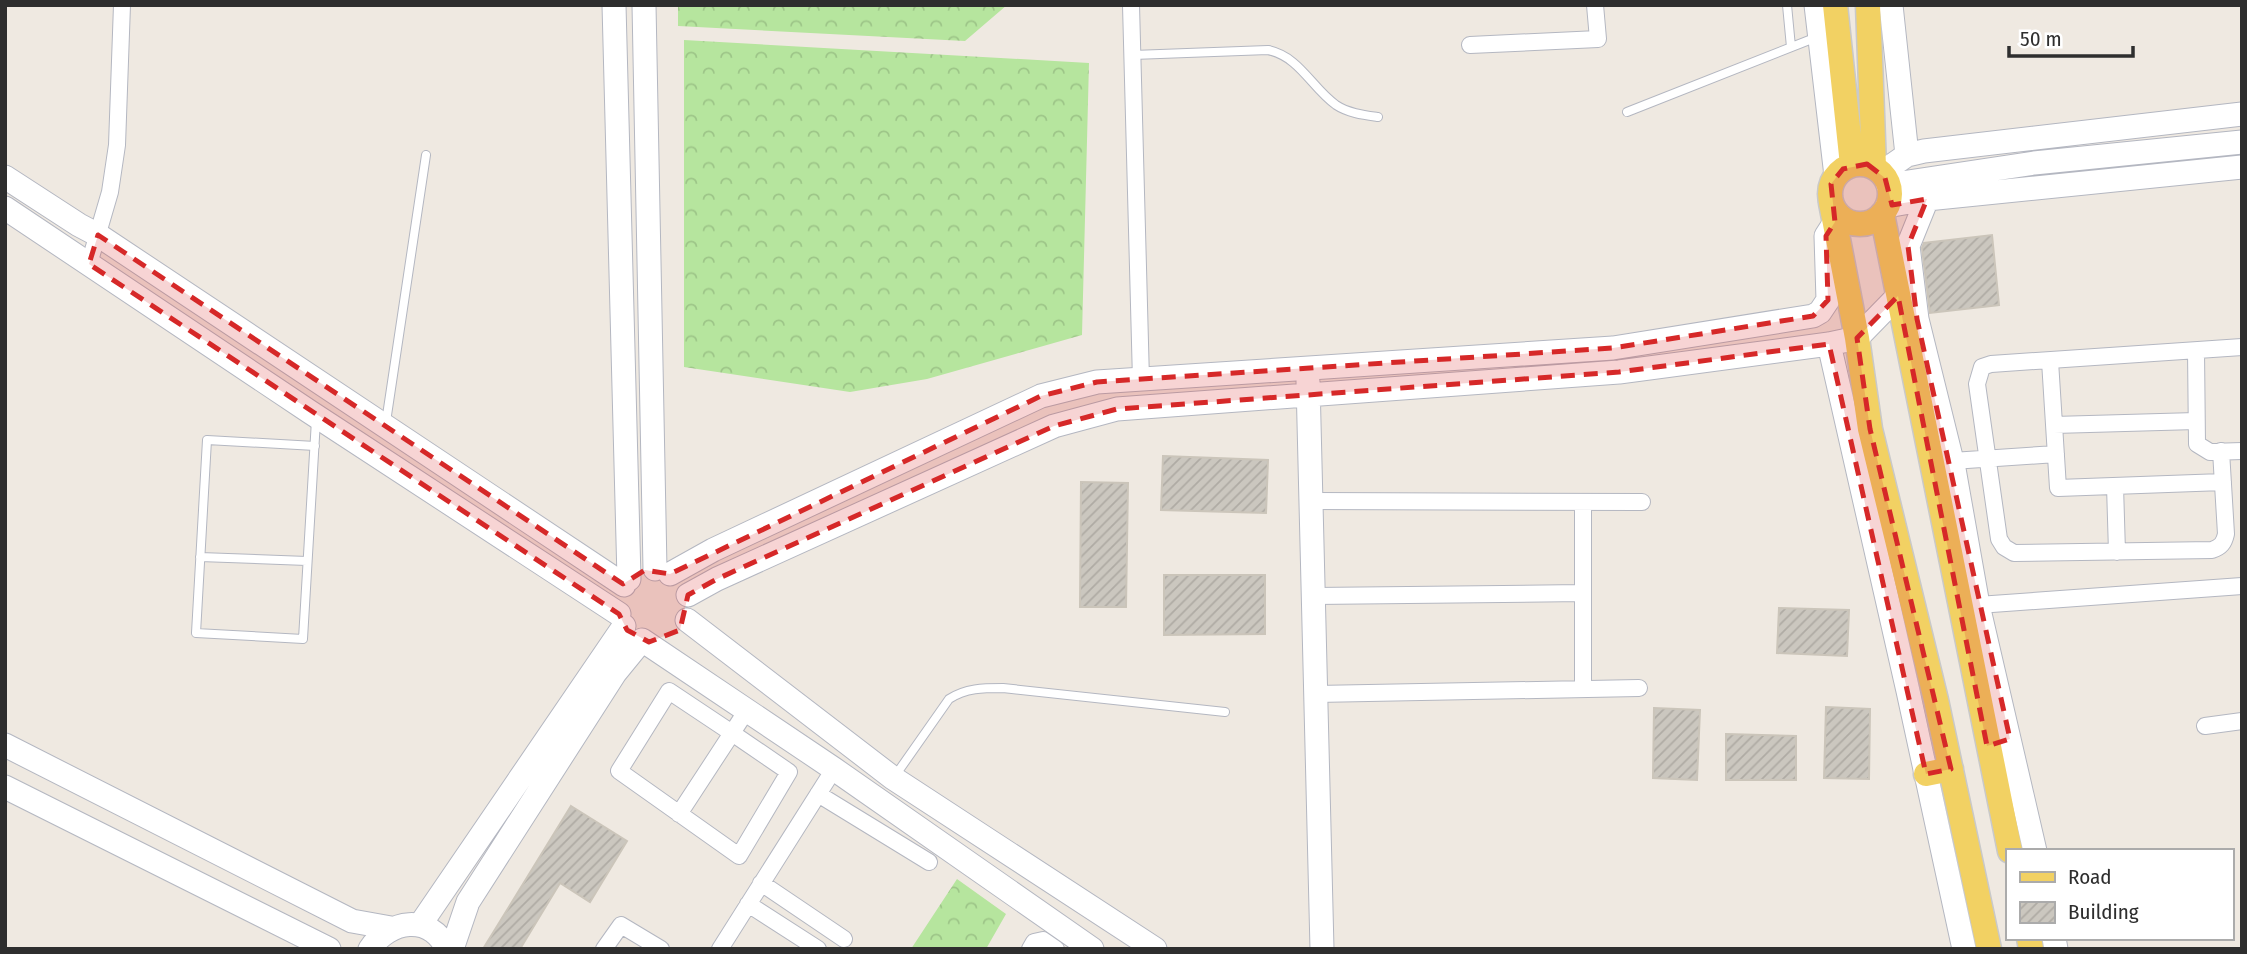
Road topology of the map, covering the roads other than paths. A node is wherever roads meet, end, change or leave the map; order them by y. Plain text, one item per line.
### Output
1 (122, 5) edge
2 (614, 5) edge
3 (644, 5) edge
4 (1132, 5) edge
5 (1595, 5) edge
6 (1787, 5) edge
7 (1816, 5) edge
8 (1835, 5) edge
9 (1868, 5) edge
10 (1891, 5) edge
11 (1820, 36) junction
12 (1470, 45) dead end
13 (1791, 47) junction
14 (1133, 54) junction
15 (1627, 112) dead end
16 (2242, 114) edge
17 (1378, 117) dead end
18 (2242, 142) edge
19 (426, 155) dead end
20 (1907, 155) junction
21 (2242, 167) edge
22 (5, 177) edge
23 (1871, 184) junction
24 (1927, 199) junction
25 (5, 208) edge
26 (1833, 213) junction
27 (98, 235) junction
28 (89, 264) junction
29 (1898, 296) junction
30 (1857, 338) junction
31 (1829, 344) junction
32 (2242, 347) edge
33 (2196, 351) junction
34 (2050, 361) junction
35 (1307, 369) junction
36 (1141, 380) junction
37 (1309, 396) junction
38 (317, 417) junction
39 (2196, 421) junction
40 (2054, 425) junction
41 (385, 427) junction
42 (315, 446) junction
43 (2221, 451) junction
44 (2242, 451) edge
45 (2056, 454) junction
46 (1989, 458) junction
47 (1952, 461) junction
48 (2223, 482) junction
49 (2115, 486) junction
50 (1312, 501) junction
51 (1583, 502) junction
52 (1642, 502) dead end
53 (2117, 552) junction
54 (200, 557) junction
55 (307, 561) junction
56 (663, 571) junction
57 (627, 582) junction
58 (2242, 586) edge
59 (1582, 593) junction
60 (688, 595) junction
61 (1314, 596) junction
62 (1978, 605) junction
63 (687, 620) junction
64 (628, 627) junction
65 (1583, 688) junction
66 (1639, 688) dead end
67 (1316, 694) junction
68 (747, 710) junction
69 (1225, 712) dead end
70 (2242, 721) edge
71 (2204, 726) dead end
72 (732, 733) junction
73 (1999, 742) junction
74 (5, 745) edge
75 (834, 769) junction
76 (1951, 769) junction
77 (1926, 774) junction
78 (893, 779) junction
79 (5, 787) edge
80 (818, 794) junction
81 (679, 814) junction
82 (2010, 849) edge
83 (2034, 849) edge
84 (929, 862) dead end
85 (761, 883) junction
86 (748, 904) junction
87 (420, 925) junction
88 (391, 928) junction
89 (844, 939) dead end
90 (329, 949) edge
91 (370, 949) edge
92 (449, 949) edge
93 (604, 949) edge
94 (661, 949) edge
95 (720, 949) edge
96 (818, 949) edge
97 (1030, 949) edge
98 (1056, 949) edge
99 (1093, 949) edge
100 (1155, 949) edge
101 (1322, 949) edge
102 (1964, 949) edge
103 (1989, 949) edge

1 - 27 street
2 - 57 main road
3 - 56 main road
4 - 14 street
5 - 12 street
6 - 13 lane
7 - 11 main road
8 - 23 main road
9 - 23 main road
10 - 20 main road
11 - 13 lane
11 - 23 main road
13 - 15 lane
14 - 17 lane
14 - 36 street
16 - 20 main road
18 - 23 main road
19 - 41 lane
20 - 23 main road
21 - 24 main road
22 - 27 main road
23 - 24 main road
23 - 26 main road
23 - 26 main road
23 - 29 main road
24 - 47 main road
25 - 28 main road
26 - 30 main road
26 - 35 main road
27 - 28 street
27 - 41 main road
28 - 38 main road
29 - 30 main road
29 - 73 main road
30 - 31 main road
30 - 76 main road
31 - 37 main road
31 - 77 main road
32 - 33 street
33 - 34 street
33 - 39 street
34 - 40 street
34 - 46 street
35 - 36 main road
35 - 37 main road
36 - 56 main road
37 - 50 main road
37 - 60 main road
38 - 42 lane
38 - 64 main road
39 - 40 street
39 - 43 street
40 - 45 street
41 - 57 main road
42 - 54 lane
42 - 55 lane
43 - 44 street
43 - 48 street
45 - 46 street
45 - 49 street
46 - 47 street
46 - 53 street
47 - 62 main road
48 - 49 street
48 - 53 street
49 - 53 street
50 - 51 street
50 - 61 main road
51 - 52 street
51 - 59 street
54 - 55 lane
54 - 55 lane
56 - 57 main road
56 - 60 main road
57 - 64 main road
58 - 62 street
59 - 61 street
59 - 65 street
60 - 63 main road
61 - 67 main road
62 - 73 main road
63 - 64 main road
63 - 78 main road
64 - 68 main road
64 - 87 main road
64 - 92 main road
65 - 66 street
65 - 67 street
67 - 101 main road
68 - 72 street
68 - 75 main road
69 - 78 lane
70 - 71 street
72 - 81 street
72 - 81 street
72 - 81 street
73 - 82 main road
73 - 83 main road
74 - 88 main road
75 - 80 street
75 - 99 main road
76 - 77 main road
76 - 103 main road
77 - 102 main road
78 - 100 main road
79 - 90 main road
80 - 84 street
80 - 85 street
85 - 86 street
85 - 89 street
86 - 95 street
86 - 96 street
87 - 88 main road
87 - 92 main road
88 - 91 main road
93 - 94 street
97 - 98 street

